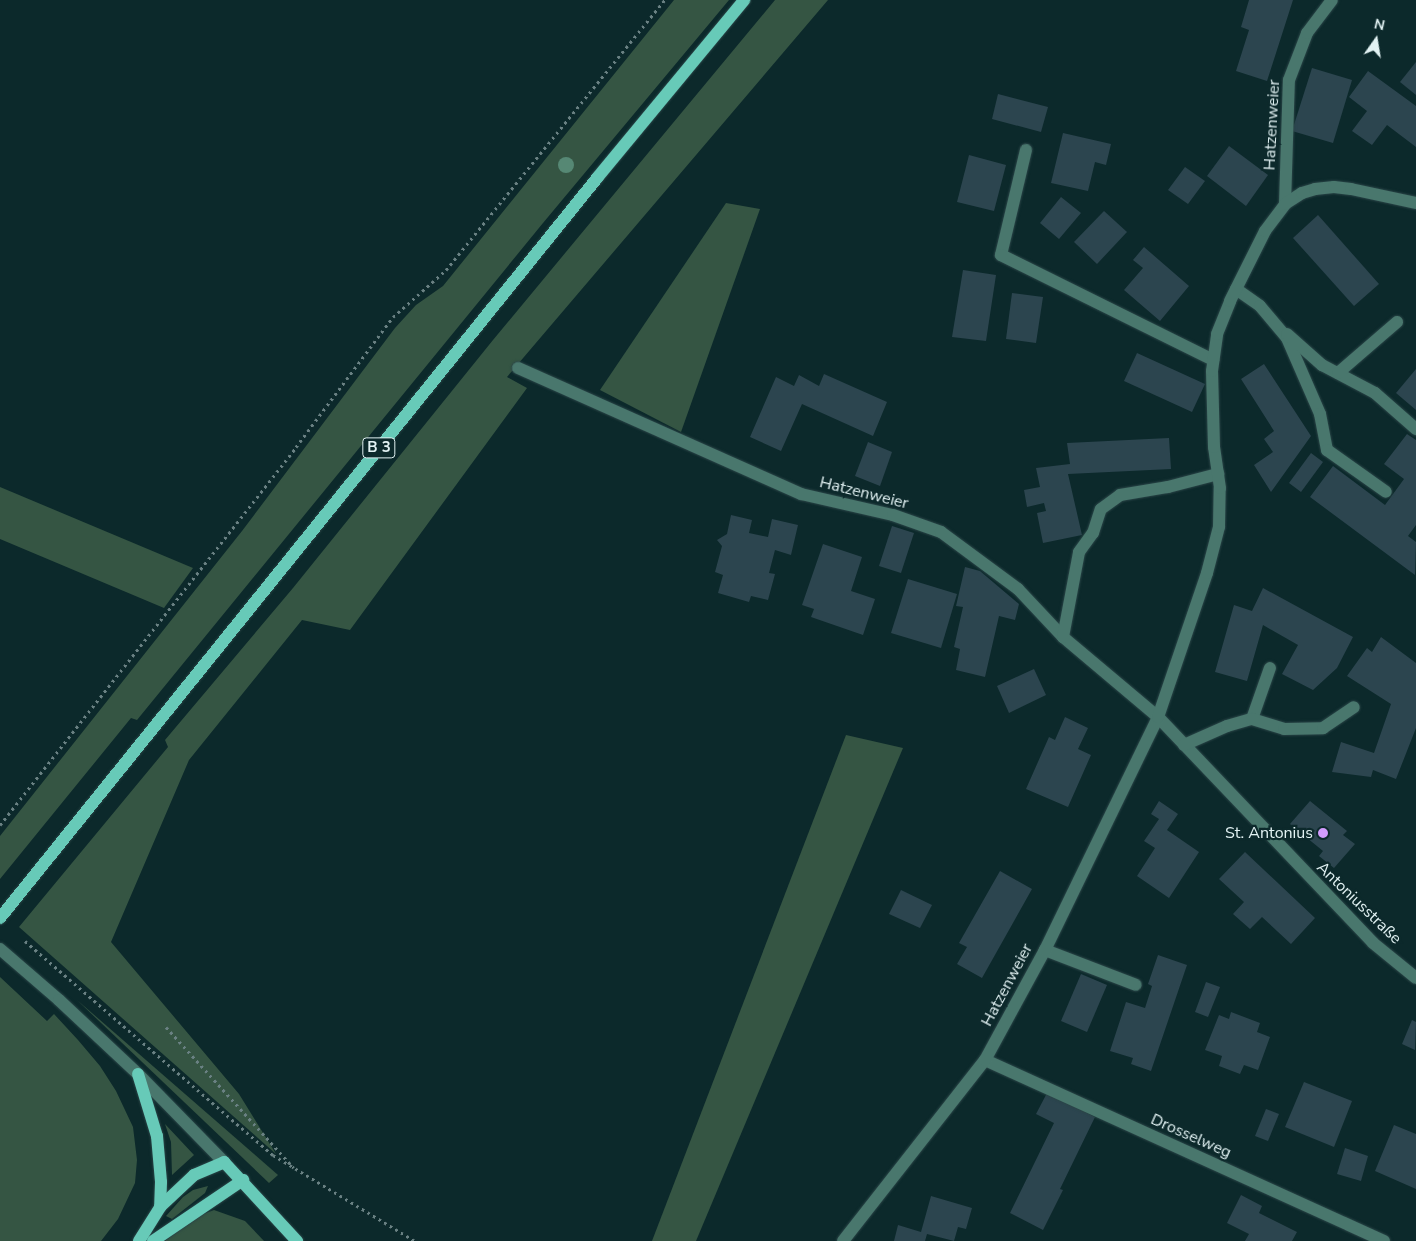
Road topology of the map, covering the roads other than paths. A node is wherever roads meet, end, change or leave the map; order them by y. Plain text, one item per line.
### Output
1 (744, 0) edge
2 (1332, 0) edge
3 (1026, 150) dead end
4 (1285, 204) junction
5 (1413, 206) edge
6 (1236, 289) junction
7 (1272, 320) junction
8 (1397, 322) dead end
9 (1213, 360) junction
10 (518, 368) dead end
11 (1338, 373) junction
12 (1416, 429) edge
13 (1218, 474) junction
14 (1386, 492) dead end
15 (1064, 637) junction
16 (1270, 668) dead end
17 (1354, 707) dead end
18 (1158, 717) junction
19 (1252, 719) junction
20 (1184, 745) junction
21 (0, 918) edge
22 (0, 949) edge
23 (1044, 950) junction
24 (1416, 978) edge
25 (1136, 985) dead end
26 (985, 1060) junction
27 (138, 1074) junction
28 (224, 1162) junction
29 (242, 1180) junction
30 (160, 1207) junction
31 (139, 1241) edge
32 (153, 1241) edge
33 (297, 1241) edge
34 (843, 1241) edge
35 (1384, 1241) edge

1 - 21 main road, B 3
2 - 4 street, Hatzenweier
3 - 9 street
4 - 5 street, Hatzenweier
4 - 6 street, Hatzenweier
6 - 7 street
6 - 9 street, Hatzenweier
7 - 11 street
7 - 14 street
8 - 11 street
9 - 13 street, Hatzenweier
10 - 15 street, Hatzenweier
11 - 12 street
13 - 15 street
13 - 18 street, Hatzenweier
15 - 18 street, Hatzenweier
16 - 19 street
17 - 19 street
18 - 20 street, Antoniusstraße
18 - 23 street, Hatzenweier
19 - 20 street
20 - 24 street, Antoniusstraße
22 - 27 street
23 - 25 street
23 - 26 street, Hatzenweier
26 - 34 street, Hatzenweier
26 - 35 street, Drosselweg
27 - 28 street
27 - 30 main road
28 - 29 main road
28 - 30 main road
29 - 32 main road
29 - 33 main road
30 - 31 main road

